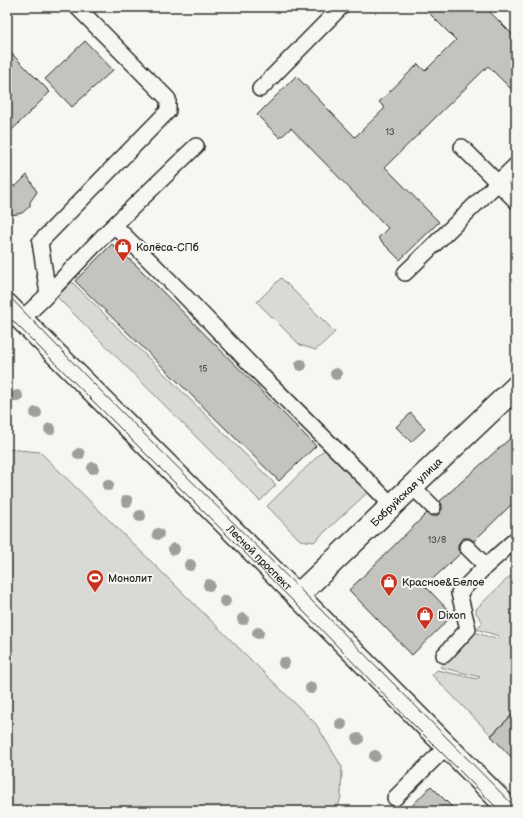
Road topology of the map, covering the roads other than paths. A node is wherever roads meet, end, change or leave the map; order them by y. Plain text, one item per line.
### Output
1 (77, 7) edge
2 (341, 7) edge
3 (260, 89) dead end
4 (196, 146) dead end
5 (462, 147) dead end
6 (516, 165) edge
7 (498, 182) junction
8 (516, 201) edge
9 (114, 225) junction
10 (405, 273) dead end
11 (48, 294) junction
12 (14, 312) edge
13 (516, 388) edge
14 (412, 486) junction
15 (392, 505) junction
16 (433, 508) dead end
17 (516, 539) edge
18 (467, 547) dead end
19 (486, 566) junction
20 (297, 596) junction
21 (444, 654) dead end
22 (447, 746) junction
23 (395, 798) dead end
24 (511, 811) edge

1 - 11 lane
2 - 3 lane
4 - 9 lane
5 - 7 lane
6 - 7 lane
7 - 8 lane
7 - 10 lane
9 - 11 lane
9 - 15 lane
11 - 12 lane
12 - 20 main road, Лесной проспект
13 - 14 main road, Бобруйская улица
14 - 15 main road, Бобруйская улица
14 - 16 lane
15 - 20 main road, Бобруйская улица
17 - 19 lane
18 - 19 lane
19 - 21 lane
20 - 22 main road, Лесной проспект
22 - 23 lane
22 - 24 main road, Лесной проспект

